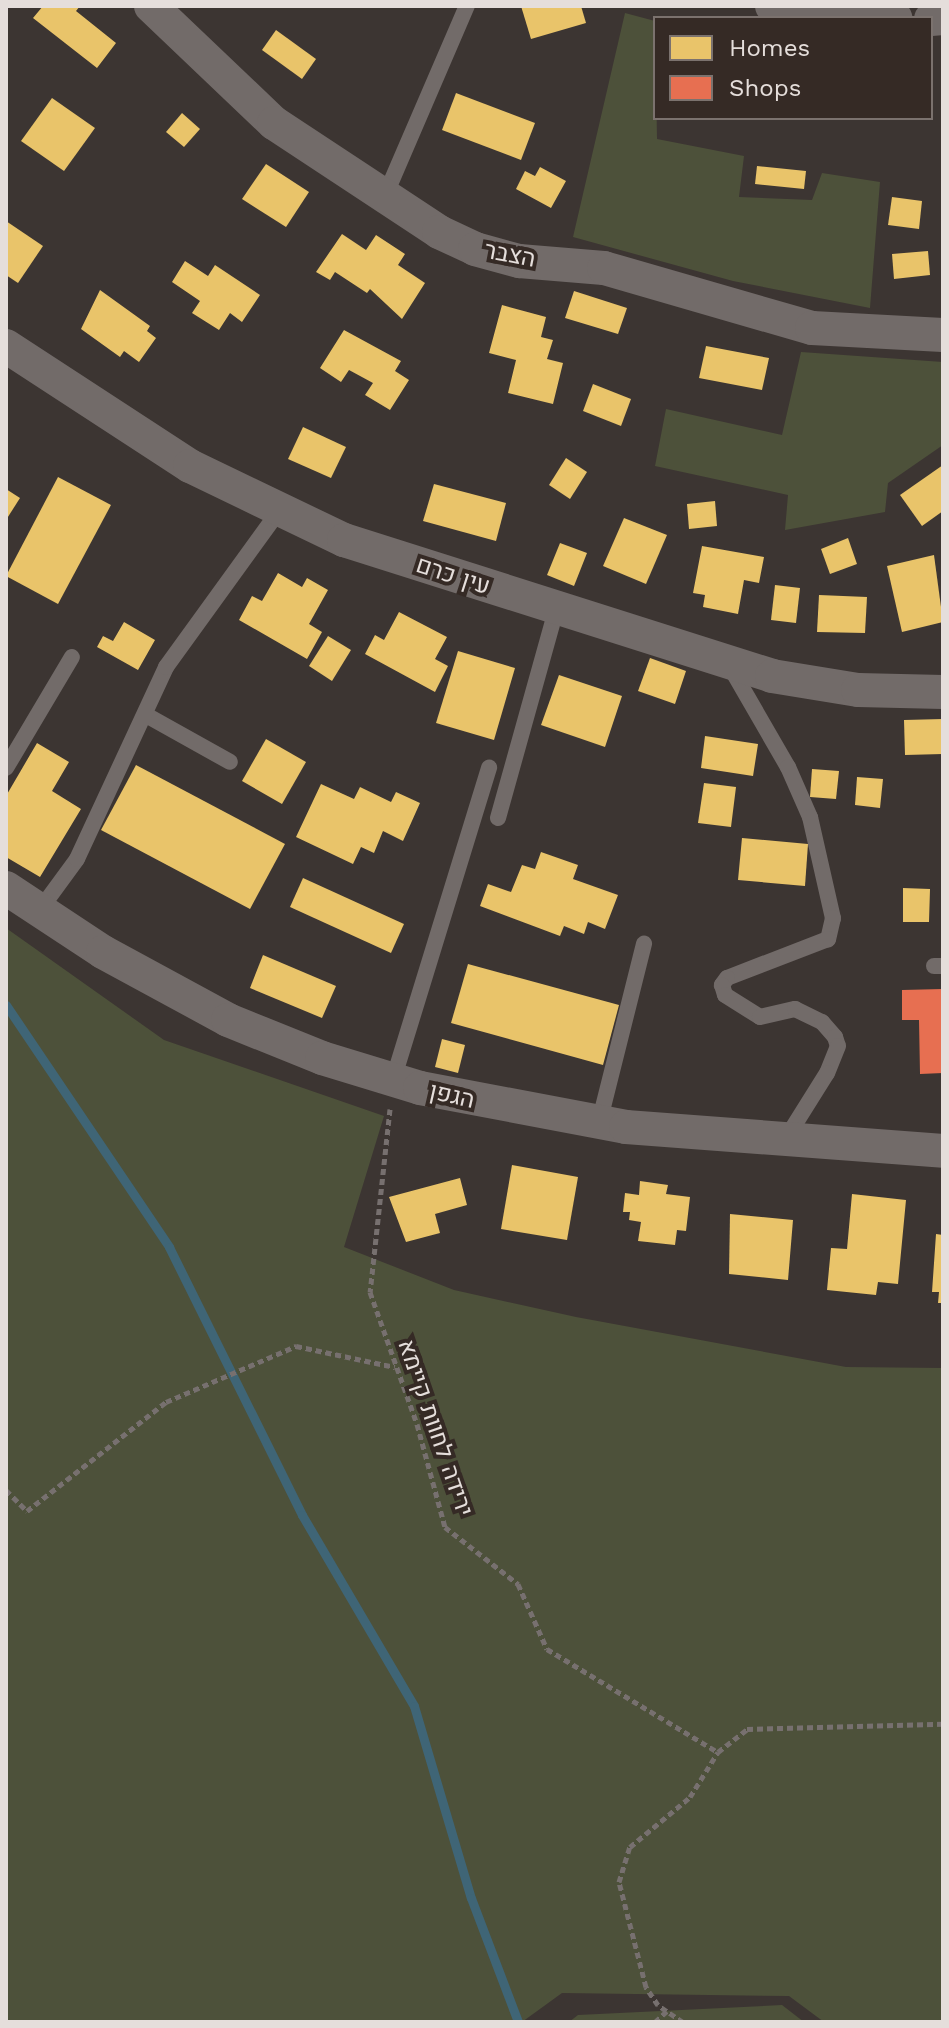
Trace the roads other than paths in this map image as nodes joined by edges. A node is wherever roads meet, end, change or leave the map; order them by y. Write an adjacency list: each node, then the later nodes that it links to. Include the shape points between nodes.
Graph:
1 (151, 6): 5 (street, הצבר, via 274,123)
2 (467, 6): 5 (lane)
3 (772, 6): 4 (street)
4 (874, 16)
5 (385, 196): 6 (street, הצבר, via 439,232 519,261 604,268 812,328)
6 (943, 335)
7 (6, 346): 8 (street, עין כרם, via 162,449)
8 (278, 512): 9 (street, עין כרם, via 344,540); 13 (lane, via 166,667)
9 (556, 610): 11 (street, עין כרם); 17 (lane)
10 (72, 657): 16 (lane)
11 (729, 665): 12 (street, עין כרם, via 815,684); 23 (lane, via 810,817 833,918 828,939 727,978 722,985 725,995 760,1017 795,1009 822,1022 835,1037 838,1046 827,1073)
12 (943, 692)
13 (146, 715): 14 (lane); 19 (lane, via 77,859)
14 (230, 762)
15 (489, 767): 21 (lane)
16 (6, 768)
17 (498, 818)
18 (6, 888): 19 (street, הגפן)
19 (39, 911): 21 (street, הגפן, via 141,975 228,1020)
20 (644, 944): 22 (lane)
21 (393, 1080): 22 (street, הגפן, via 521,1111)
22 (599, 1123): 23 (street, הגפן)
23 (785, 1140): 24 (street, הגפן)
24 (943, 1151)

